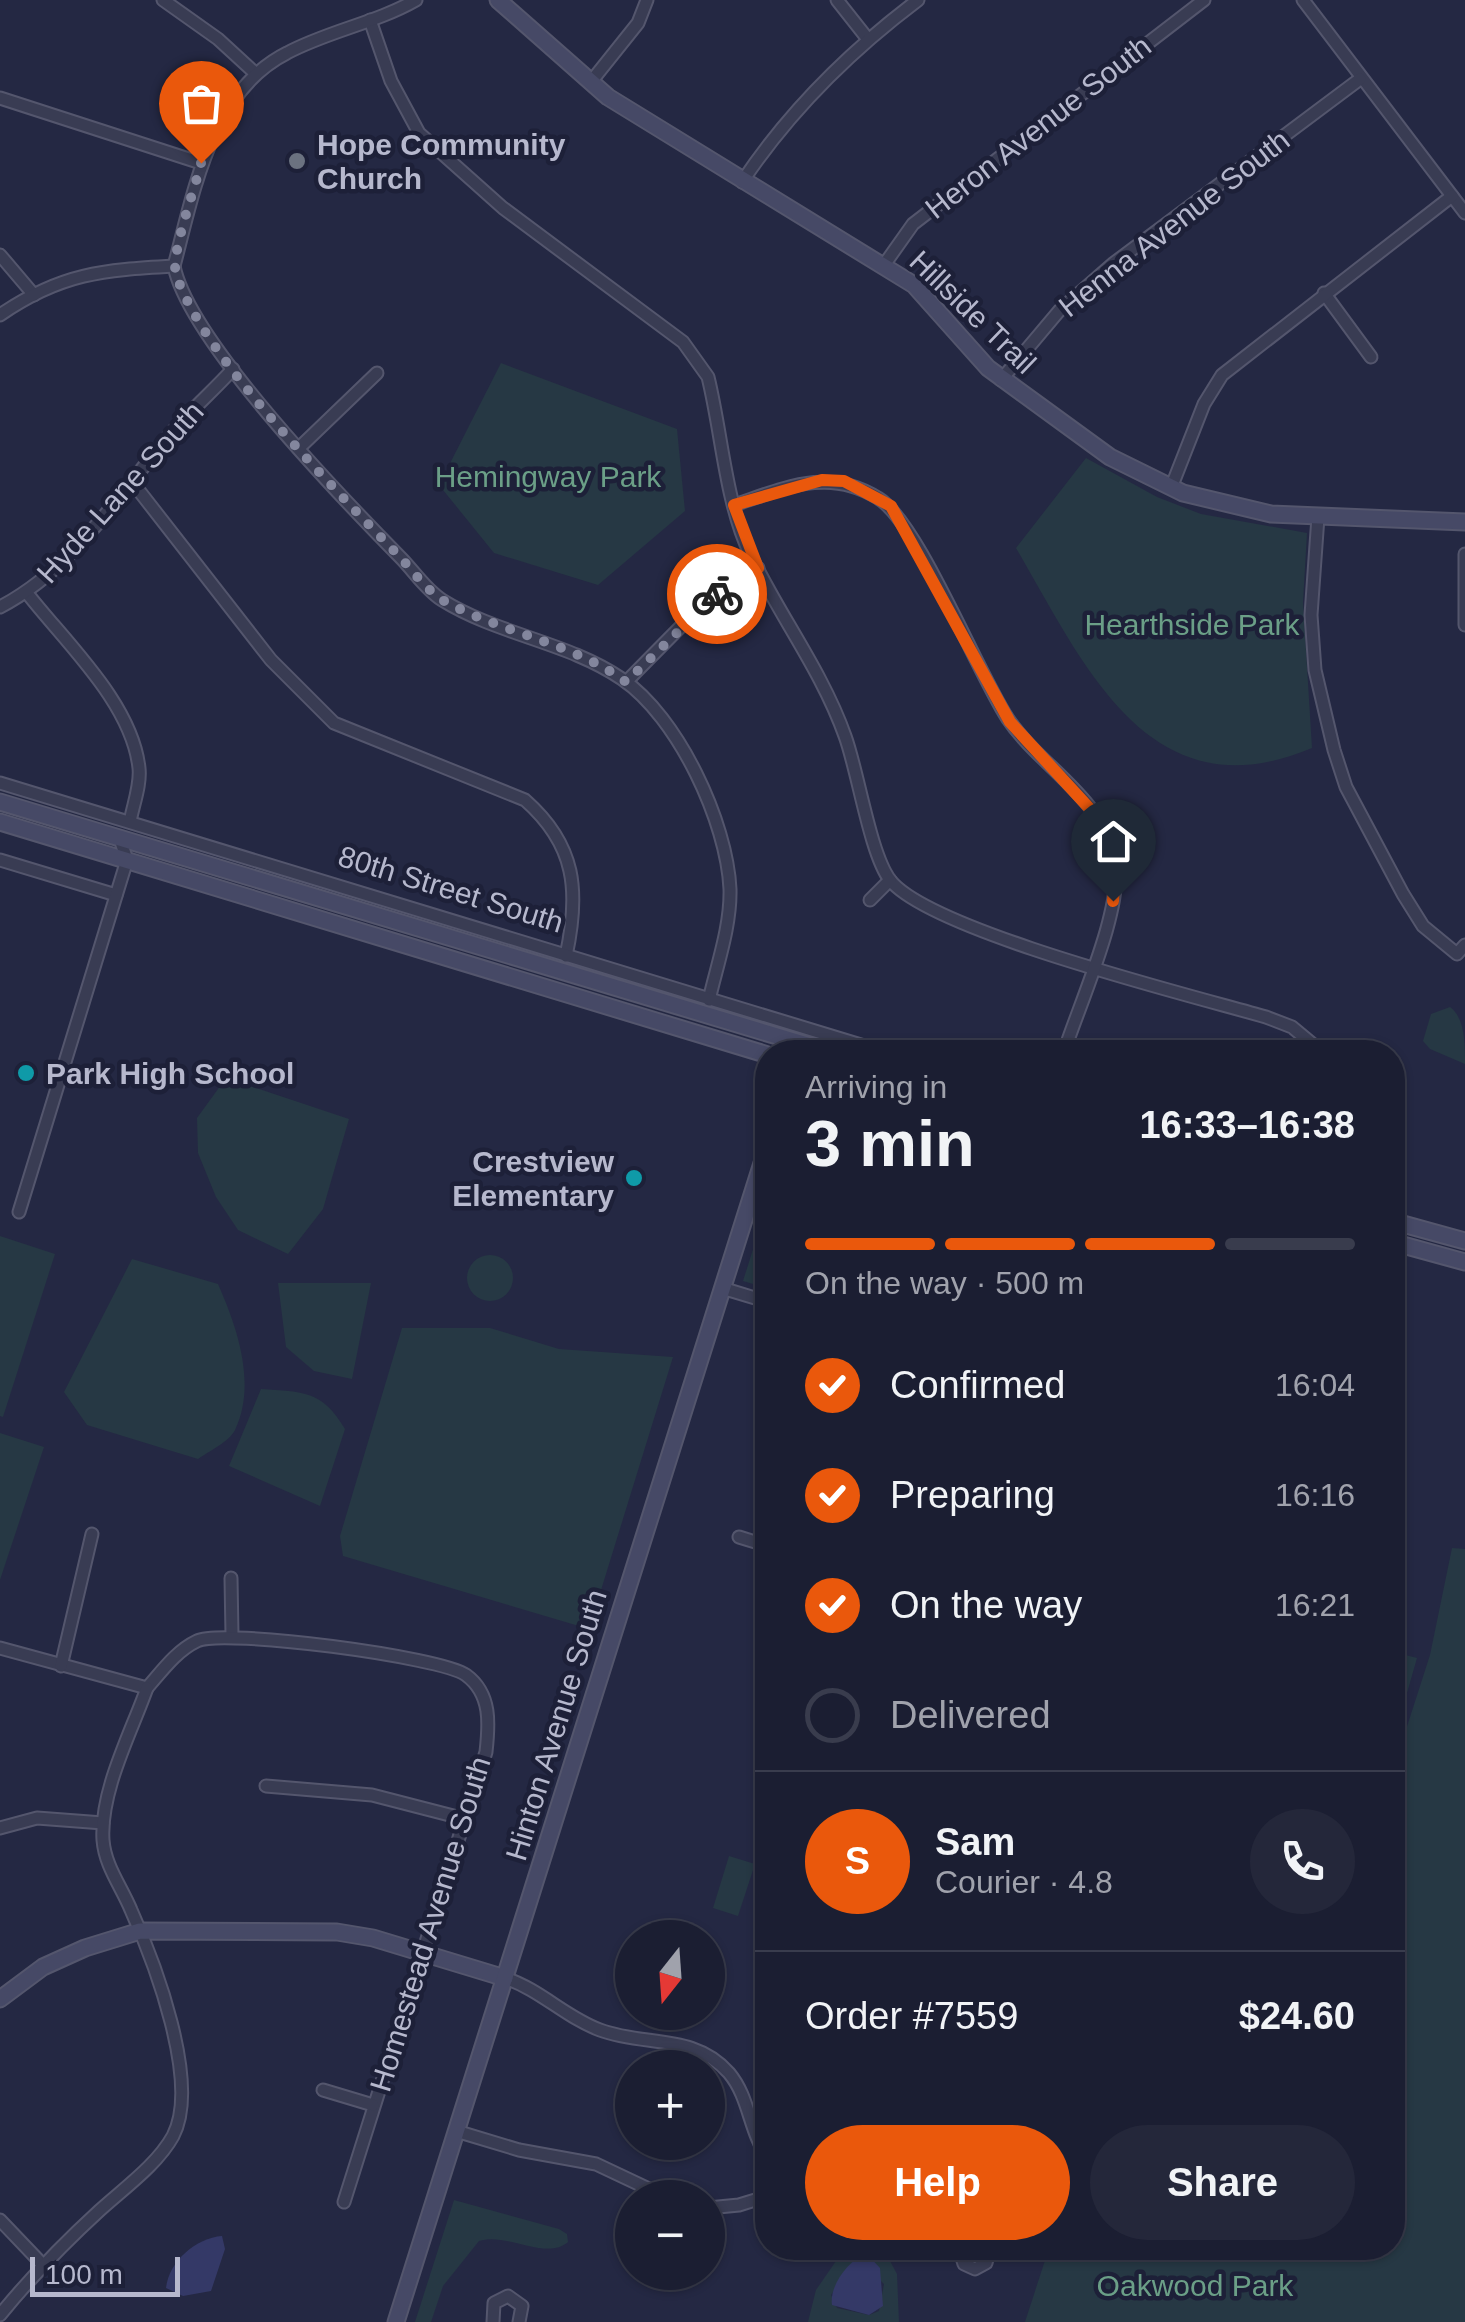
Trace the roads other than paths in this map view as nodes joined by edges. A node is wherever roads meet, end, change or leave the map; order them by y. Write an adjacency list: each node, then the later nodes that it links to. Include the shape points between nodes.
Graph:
1 (163, 0): 11 (street)
2 (416, 0): 9 (street)
3 (498, 0): 13 (main road, Hillside Trail)
4 (647, 0): 13 (street, via 638,23)
5 (837, 0): 10 (street)
6 (918, 0): 10 (street)
7 (1204, 0): 20 (street, Heron Avenue South, via 913,224)
8 (1303, 0): 12 (street)
9 (370, 20): 11 (street, via 284,54); 32 (street, via 419,134 699,361)
10 (868, 38): 16 (street, via 794,111)
11 (255, 73): 15 (street)
12 (1360, 79): 17 (street); 28 (street, Henna Avenue South, via 1058,310)
13 (590, 83): 16 (main road, Hillside Trail)
14 (0, 98): 15 (street)
15 (201, 163): 21 (street)
16 (742, 182): 20 (main road, Hillside Trail)
17 (1452, 196): 18 (street); 22 (street)
18 (1465, 213)
19 (0, 255): 23 (street)
20 (884, 265): 28 (main road, Hillside Trail, via 923,294)
21 (174, 266): 23 (street, via 95,270); 26 (street, via 203,326)
22 (1324, 293): 25 (street); 31 (street, via 1222,376)
23 (34, 295): 24 (street)
24 (0, 315)
25 (1371, 357)
26 (234, 369): 29 (street); 30 (street, Hyde Lane South)
27 (378, 373): 29 (street)
28 (1002, 380): 31 (main road, Hillside Trail, via 1110,458)
29 (300, 447): 40 (street, via 442,600)
30 (133, 483): 37 (street, Hyde Lane South); 52 (street, via 272,660 334,723 525,800 542,815 569,856)
31 (1171, 488): 33 (main road, Hillside Trail, via 1220,505)
32 (734, 505): 36 (street); 53 (street, via 822,480 844,481 891,506 1010,722 1102,822 1116,865 1115,886)
33 (1318, 518): 34 (main road, Hillside Trail); 51 (street, via 1311,614 1315,670 1346,787 1424,926)
34 (1465, 522)
35 (1465, 554): 39 (street)
36 (758, 568): 40 (street, via 706,601); 48 (street, via 844,731)
37 (27, 593): 38 (street, Hyde Lane South); 44 (street, via 98,676 128,734 140,772)
38 (0, 607)
39 (1465, 625)
40 (626, 682): 55 (street, via 671,727 696,768 722,853 728,915)
41 (0, 783): 44 (street, 80th Street South)
42 (0, 802): 45 (main road, 80th Street South)
43 (0, 822): 47 (main road)
44 (130, 822): 52 (street, 80th Street South)
45 (120, 840): 47 (street); 54 (main road, 80th Street South)
46 (0, 860): 49 (street)
47 (126, 860): 49 (street); 60 (main road)
48 (890, 880): 50 (street); 53 (street, via 946,916)
49 (116, 895): 62 (street)
50 (870, 900)
51 (1461, 950)
52 (568, 952): 54 (street); 55 (street, 80th Street South)
53 (1092, 966): 58 (street); 59 (street, via 1266,1017)
54 (560, 974): 56 (main road, 80th Street South)
55 (709, 1000): 57 (street, 80th Street South)
56 (771, 1040)
57 (844, 1040)
58 (1068, 1040)
59 (1307, 1040)
60 (755, 1051)
61 (755, 1185): 67 (main road, Hinton Avenue South)
62 (19, 1212)
63 (1405, 1225): 64 (main road)
64 (1465, 1241)
65 (1405, 1246): 66 (main road)
66 (1465, 1262)
67 (722, 1288): 68 (street); 83 (main road, Hinton Avenue South)
68 (755, 1298)
69 (92, 1534): 75 (street)
70 (739, 1537): 71 (street)
71 (755, 1542)
72 (231, 1578): 73 (street)
73 (232, 1636): 76 (street, via 197,1641); 78 (street, Homestead Avenue South, via 400,1655 466,1675 488,1711 486,1752)
74 (0, 1648): 75 (street)
75 (62, 1666): 76 (street)
76 (147, 1688): 79 (street)
77 (266, 1786): 78 (street, via 372,1795)
78 (465, 1819): 82 (street, Homestead Avenue South)
79 (103, 1823): 80 (street, via 36,1818); 81 (street, via 108,1865)
80 (0, 1828)
81 (140, 1931): 82 (main road, via 338,1932); 84 (main road, via 43,1967); 96 (street, via 169,2014 181,2090 177,2124 163,2150)
82 (423, 1952): 83 (main road); 86 (street, Homestead Avenue South)
83 (505, 1978): 87 (street, via 536,1989 599,2030 681,2043 708,2055 741,2090); 88 (main road, Hinton Avenue South)
84 (0, 1999)
85 (323, 2090): 86 (street)
86 (374, 2105): 91 (street, Homestead Avenue South)
87 (755, 2125)
88 (456, 2131): 89 (street, via 596,2164); 98 (main road, Hinton Avenue South)
89 (630, 2180)
90 (755, 2200): 92 (street)
91 (344, 2202)
92 (725, 2206)
93 (0, 2220): 96 (street)
94 (963, 2260): 95 (street, via 976,2269)
95 (987, 2260)
96 (42, 2264): 97 (street)
97 (0, 2315)
98 (396, 2322)
99 (494, 2322): 100 (street, via 494,2303 509,2296 523,2308)
100 (519, 2322)

